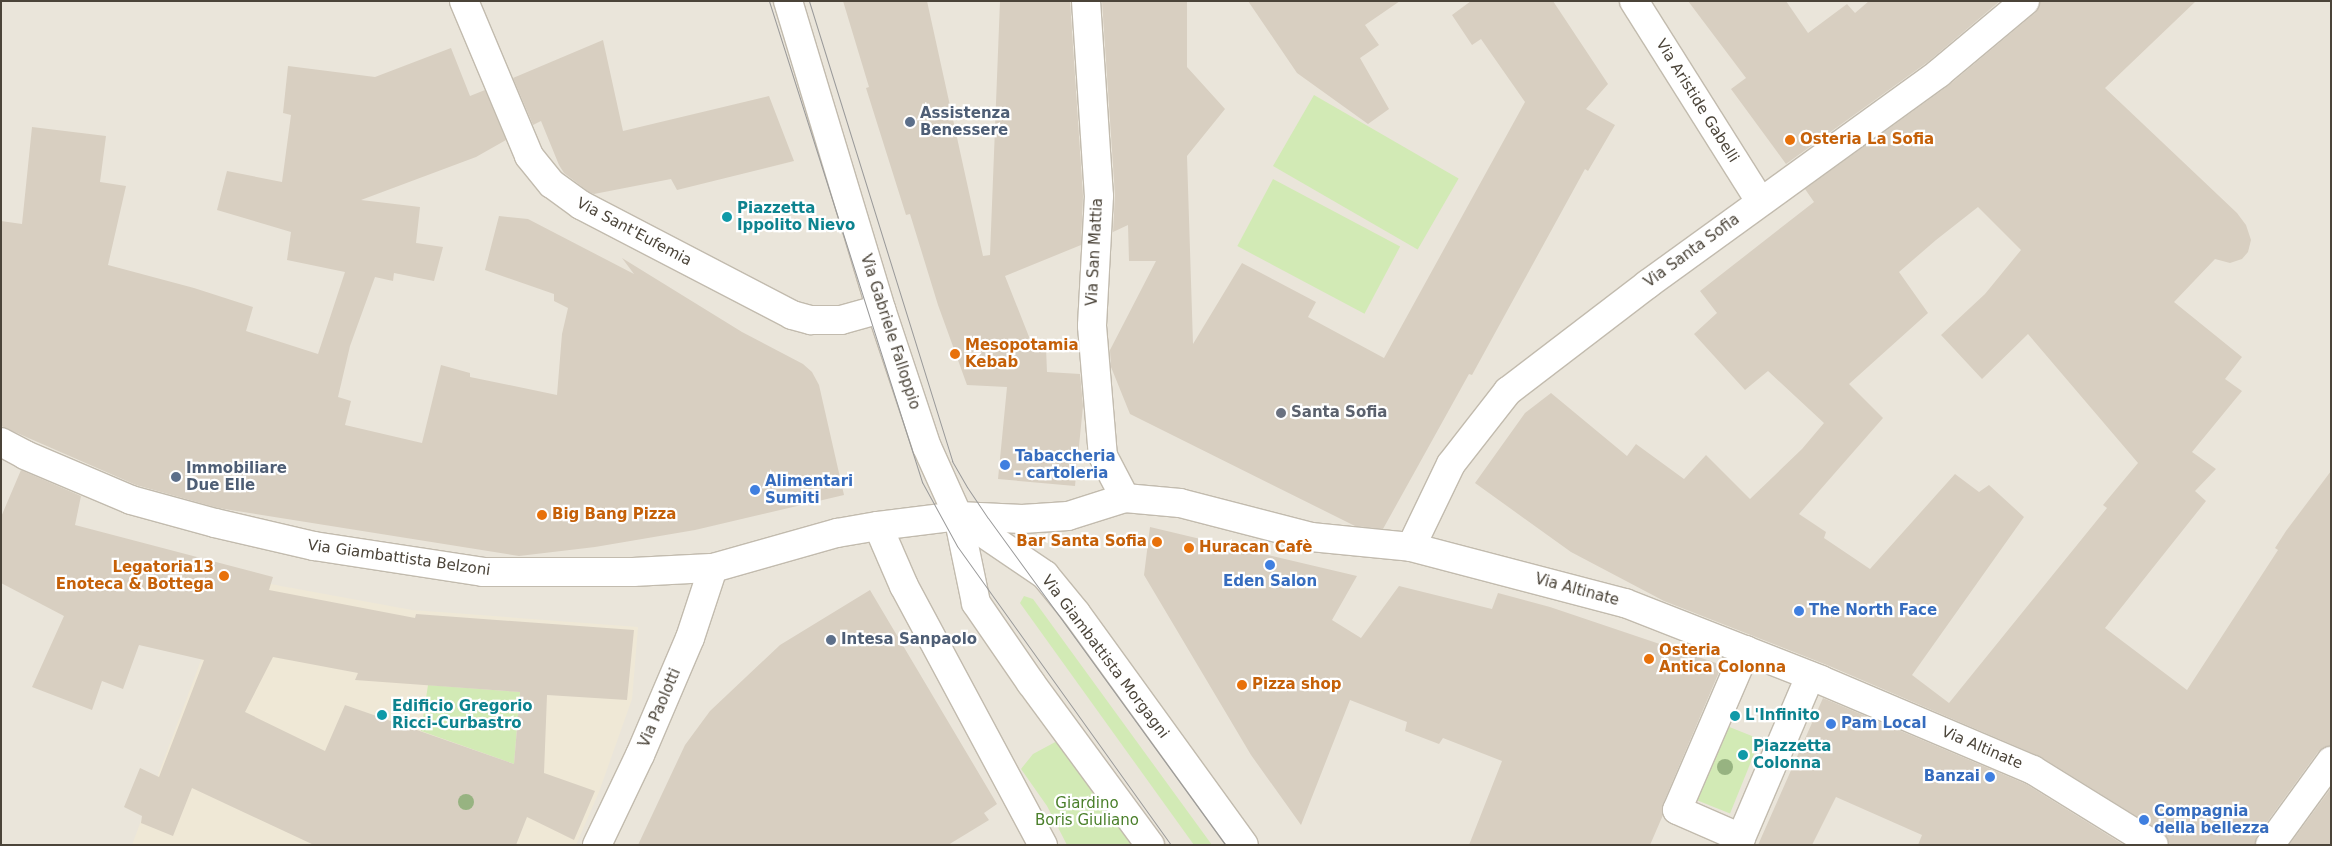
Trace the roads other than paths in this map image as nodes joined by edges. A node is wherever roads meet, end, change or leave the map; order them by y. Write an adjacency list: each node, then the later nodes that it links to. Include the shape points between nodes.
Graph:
1 (464, 1): 7 (street, Via Sant'Eufemia, via 529,156 552,184 581,205 792,315 811,320 841,320)
2 (788, 1): 7 (street, Via Gabriele Falloppio)
3 (1086, 1): 9 (street, Via San Mattia, via 1099,196 1092,326 1103,456)
4 (1634, 1): 6 (street, Via Aristide Gabelli)
5 (2025, 1): 6 (street, Via Santa Sofia, via 1939,73)
6 (1760, 201): 12 (street, Via Santa Sofia, via 1508,391 1452,464)
7 (881, 309): 10 (street, Via Gabriele Falloppio, via 927,447)
8 (1, 442): 13 (street, Via Giambattista Belzoni, via 132,500 314,546 484,572 633,572)
9 (1125, 498): 10 (street, Via Altinate, via 1068,516 1022,519); 12 (street, Via Altinate, via 1180,502 1311,537)
10 (958, 516): 11 (street, Via Giambattista Belzoni); 19 (street, via 976,603); 20 (street, Via Giambattista Morgagni, via 1045,575)
11 (878, 526): 13 (street, Via Giambattista Belzoni, via 837,533); 18 (street, via 904,586)
12 (1411, 547): 14 (street, Via Altinate, via 1625,603)
13 (714, 568): 17 (street, Via Paolotti, via 686,647)
14 (1746, 650): 15 (street, Via Altinate); 15 (street, via 1677,810 1741,838)
15 (1810, 676): 21 (street, Via Altinate, via 2033,770)
16 (2331, 761): 22 (street)
17 (597, 845)
18 (1043, 845)
19 (1150, 845)
20 (1244, 845)
21 (2154, 845)
22 (2270, 845)

